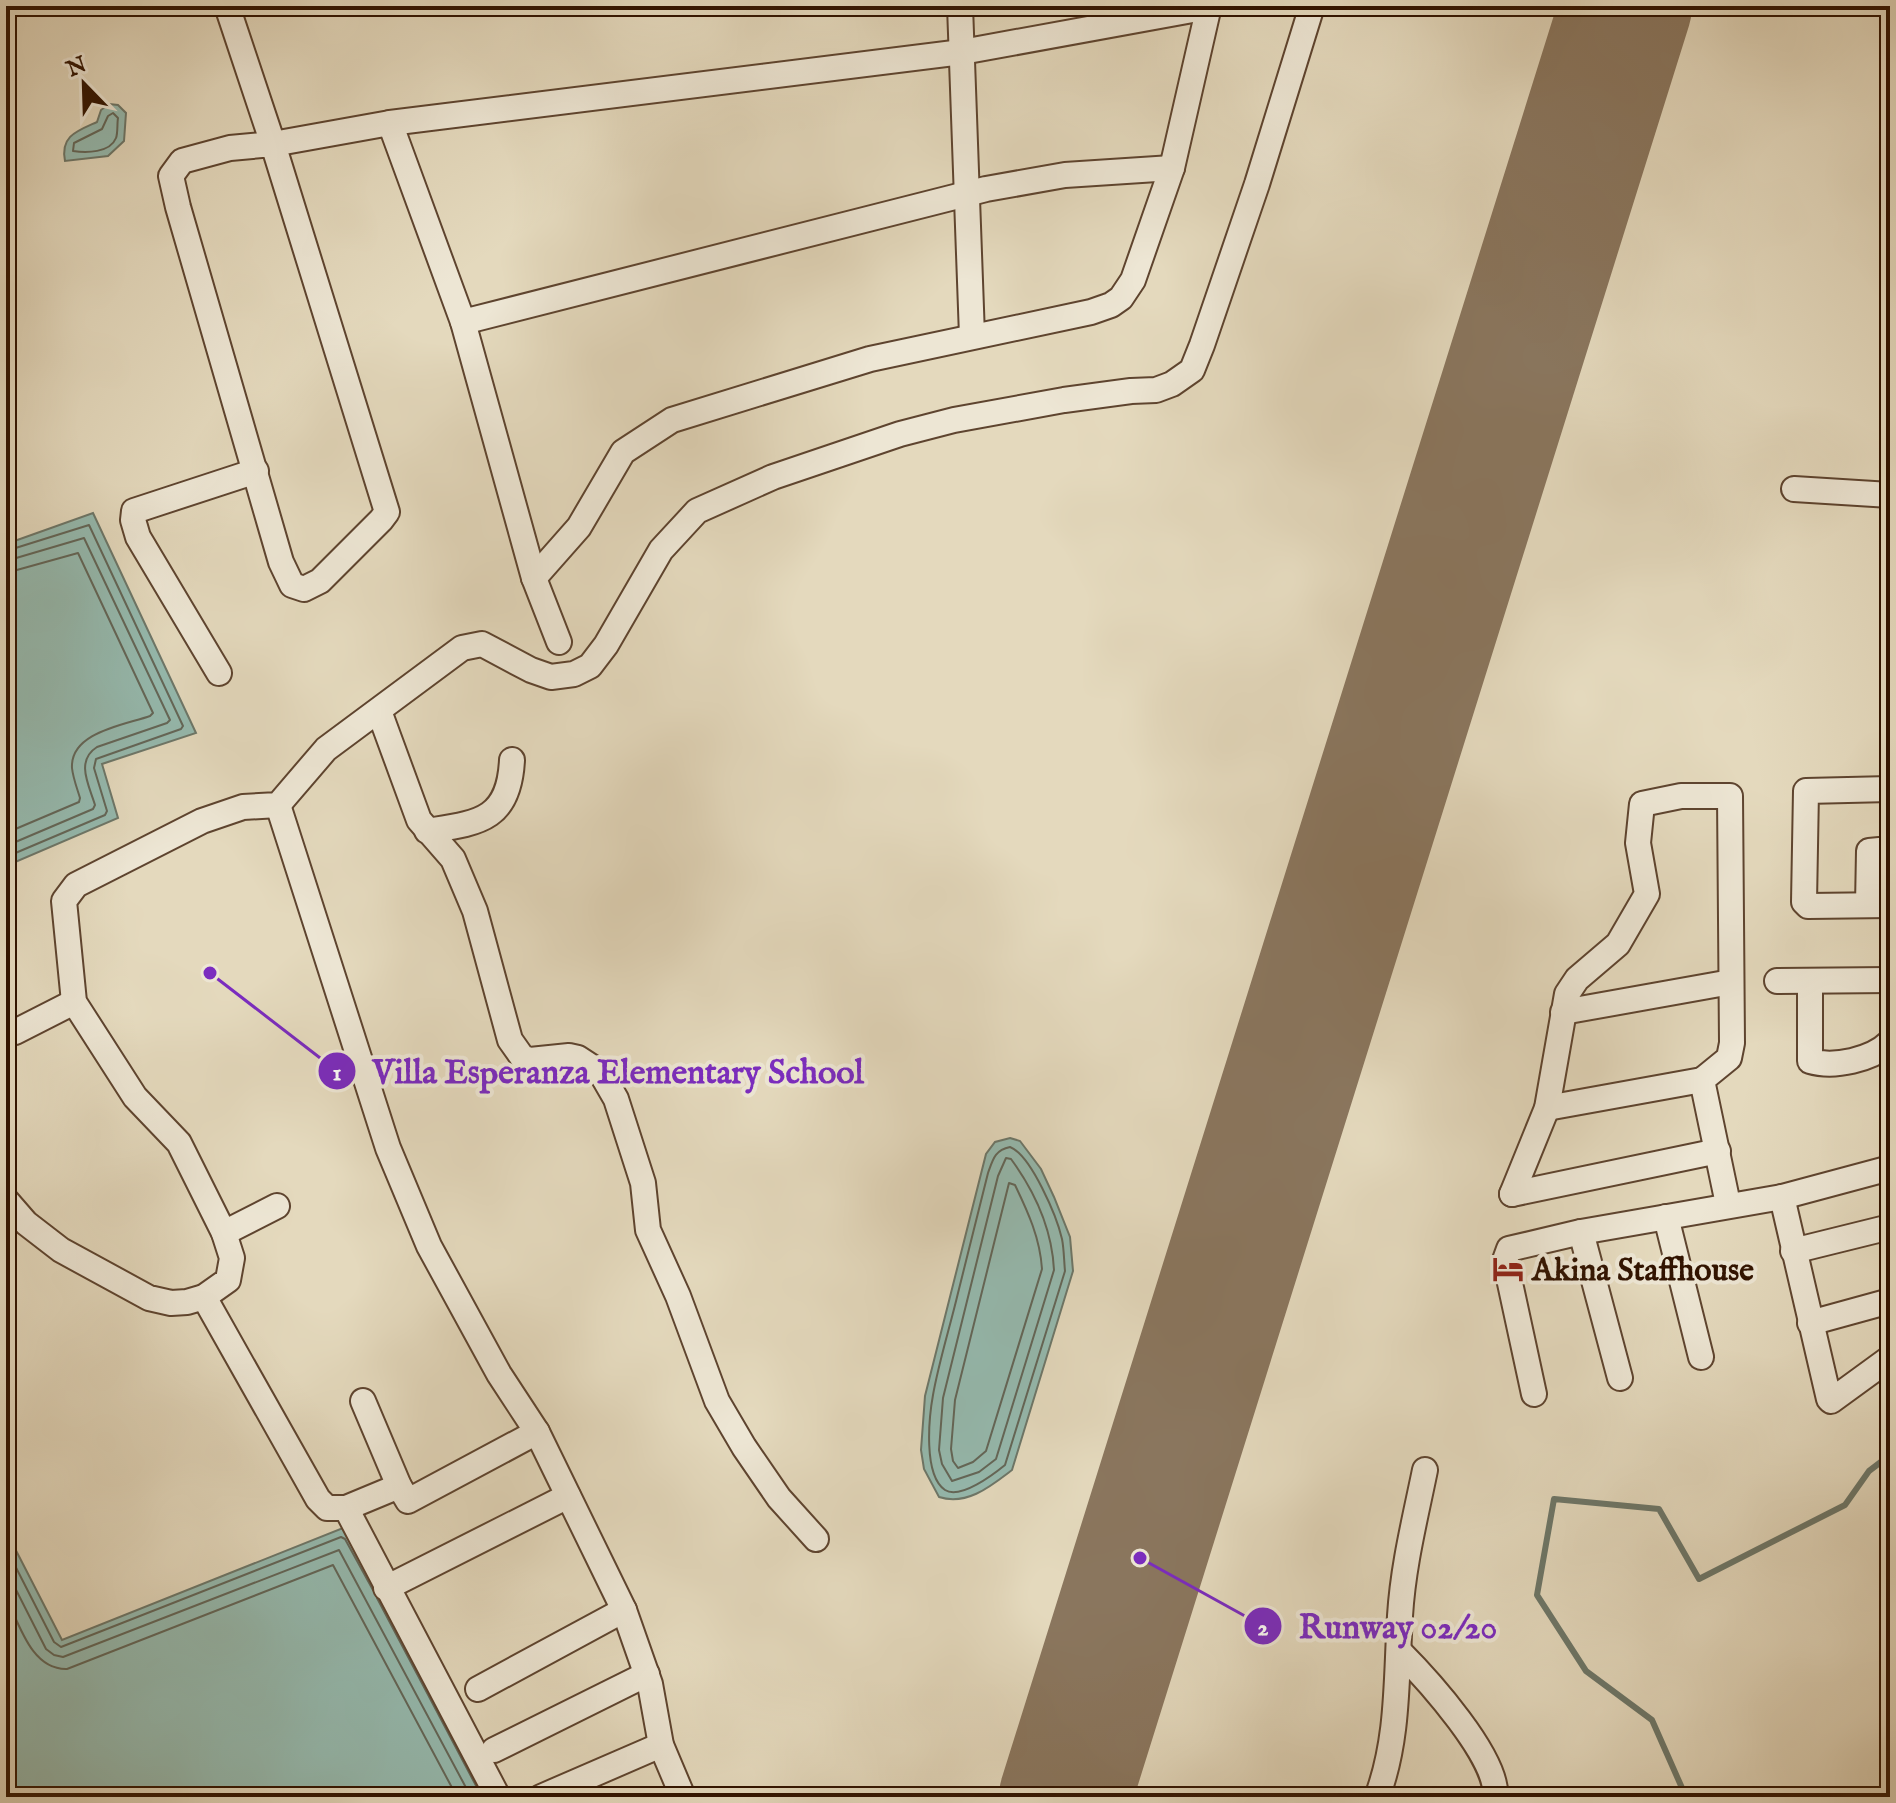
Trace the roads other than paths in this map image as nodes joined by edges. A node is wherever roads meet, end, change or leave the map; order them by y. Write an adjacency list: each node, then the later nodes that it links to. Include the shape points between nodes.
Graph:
1 (227, 6): 7 (street)
2 (960, 6): 5 (street)
3 (1209, 6): 5 (street); 8 (street)
4 (1312, 6): 18 (street, via 1202,345 1192,370 1182,378 1156,390 954,420 773,477 697,511 683,524 661,550 590,666 551,677 482,644 471,645 448,656)
5 (962, 52): 6 (street); 9 (street)
6 (390, 123): 7 (street); 10 (street)
7 (273, 144): 12 (street, via 182,161 171,176); 12 (street, via 387,512 320,581 300,589 287,578)
8 (1172, 168): 9 (street, via 1065,175); 11 (street, via 1133,280 1121,298 1091,312)
9 (965, 195): 10 (street); 11 (street)
10 (463, 322): 15 (street)
11 (972, 336): 15 (street, via 870,359 672,420 623,452 579,527)
12 (256, 471): 17 (street, via 134,511 138,537)
13 (1794, 489): 14 (street)
14 (1890, 495)
15 (534, 578): 16 (street)
16 (559, 642)
17 (219, 673)
18 (379, 711): 21 (street, via 326,749); 22 (street)
19 (512, 760): 22 (street, via 507,789 492,815)
20 (1890, 789): 24 (street, via 1804,794 1804,902)
21 (278, 805): 29 (street, via 243,807 202,821 76,885 64,901); 54 (street, via 388,1148 429,1246)
22 (427, 831): 59 (street, via 453,859 475,911 516,1051 530,1060 578,1058 601,1073 616,1099 643,1183 648,1230 717,1401 779,1498)
23 (1890, 849): 24 (street, via 1869,851)
24 (1879, 905)
25 (1890, 980): 28 (street)
26 (1777, 981): 28 (street)
27 (1731, 982): 30 (street); 30 (street, via 1730,796 1665,798 1642,804 1638,843 1647,894 1618,944 1571,987); 33 (street, via 1734,1031 1729,1058)
28 (1810, 982): 32 (street, via 1810,1061 1840,1063)
29 (74, 1002): 31 (street); 44 (street, via 135,1097 179,1143)
30 (1563, 1012): 34 (street)
31 (15, 1032)
32 (1890, 1042)
33 (1702, 1080): 34 (street); 35 (street)
34 (1547, 1108): 35 (street, via 1512,1194)
35 (1718, 1151): 39 (street)
36 (1890, 1168): 37 (street)
37 (1782, 1197): 39 (street); 45 (street)
38 (6, 1200): 46 (street, via 61,1250 149,1298 171,1303)
39 (1728, 1204): 41 (street)
40 (277, 1206): 44 (street)
41 (1666, 1217): 43 (street); 49 (street)
42 (1890, 1227): 45 (street)
43 (1581, 1232): 51 (street); 52 (street, via 1509,1249 1505,1255)
44 (224, 1233): 46 (street, via 232,1258 228,1280)
45 (1793, 1251): 48 (street)
46 (204, 1297): 58 (street, via 318,1499 327,1508)
47 (1890, 1301): 48 (street)
48 (1810, 1323): 50 (street, via 1830,1400)
49 (1701, 1357)
50 (1890, 1358)
51 (1620, 1378)
52 (1534, 1394)
53 (363, 1401): 56 (street)
54 (537, 1432): 56 (street, via 408,1501); 57 (street)
55 (1425, 1470): 62 (street, via 1404,1570)
56 (399, 1486): 58 (street)
57 (568, 1496): 60 (street); 61 (street)
58 (346, 1508): 60 (street)
59 (816, 1539)
60 (386, 1588): 67 (street)
61 (624, 1610): 63 (street); 64 (street)
62 (1399, 1651): 70 (street, via 1395,1725); 71 (street, via 1483,1753)
63 (647, 1674): 65 (street); 66 (street)
64 (478, 1689)
65 (661, 1745): 68 (street); 69 (street)
66 (494, 1750)
67 (498, 1797)
68 (541, 1797)
69 (683, 1797)
70 (1377, 1797)
71 (1495, 1797)

